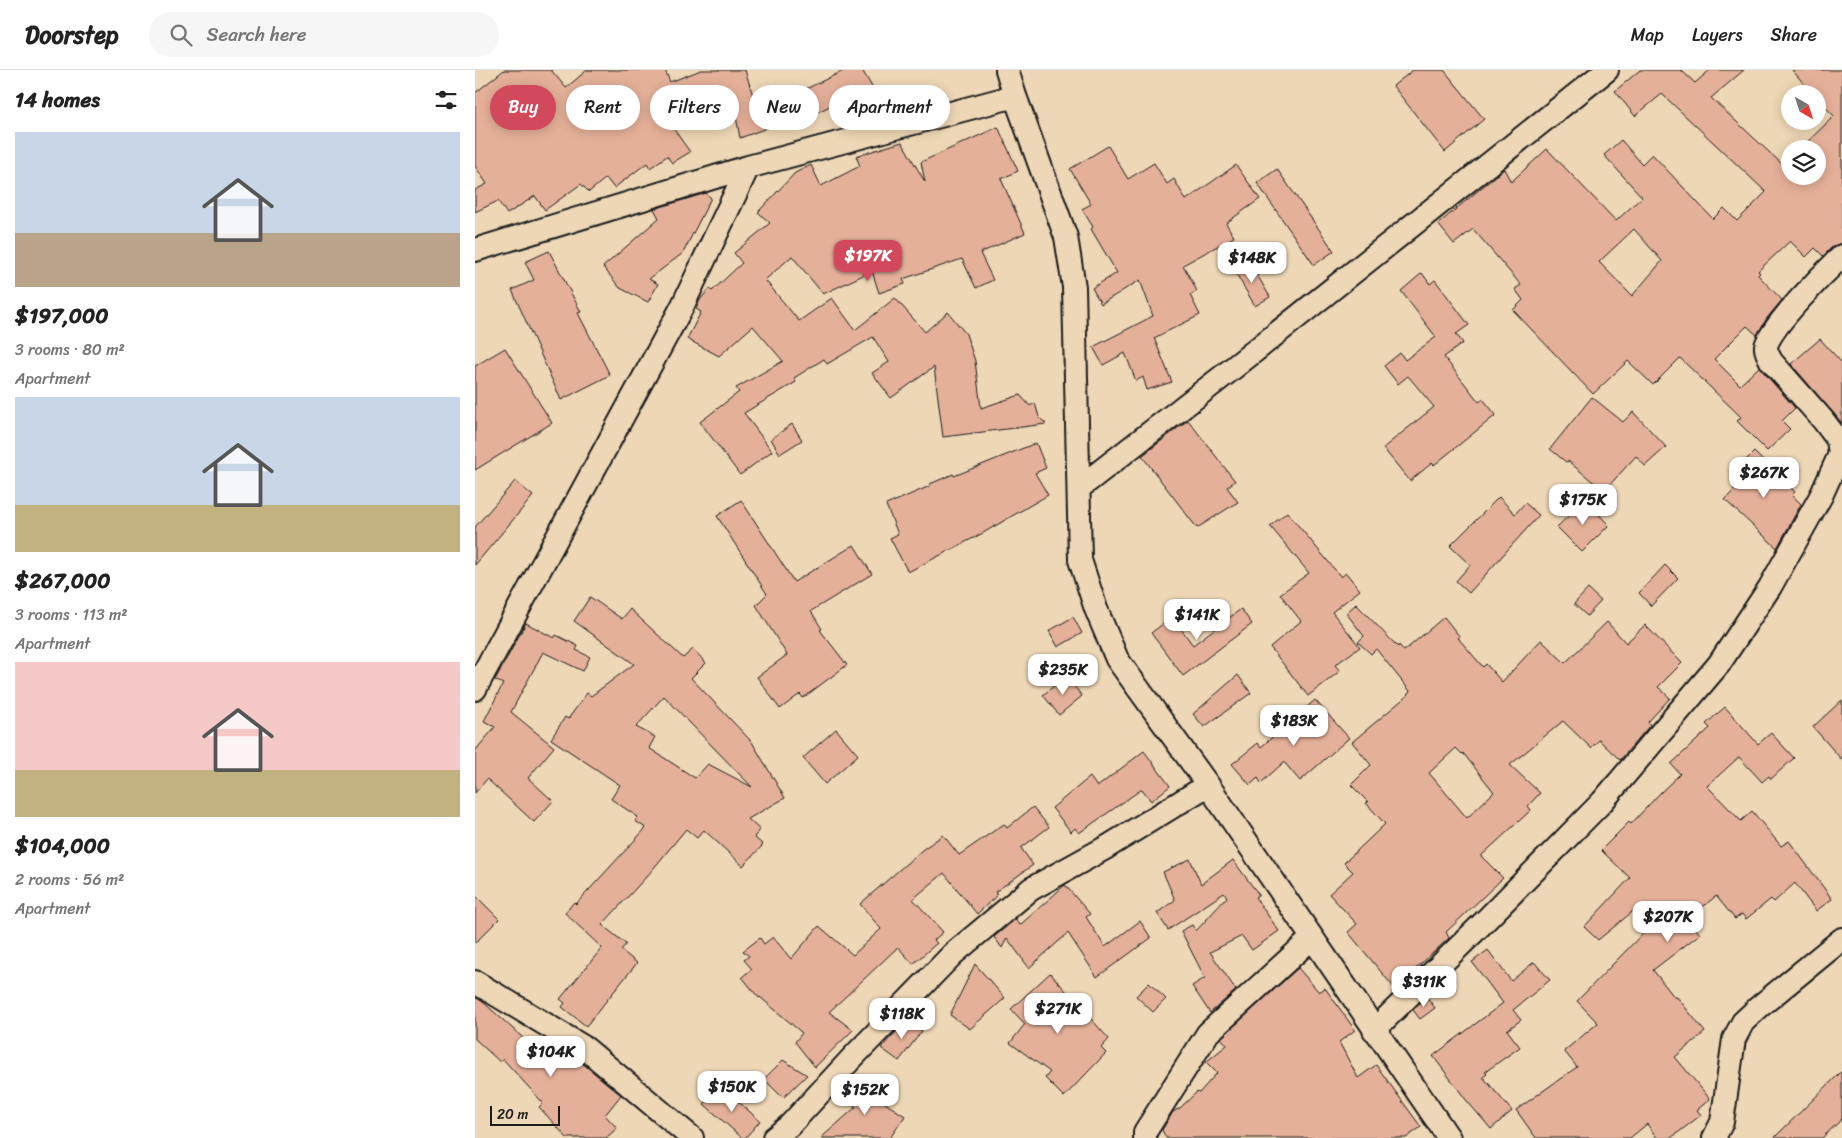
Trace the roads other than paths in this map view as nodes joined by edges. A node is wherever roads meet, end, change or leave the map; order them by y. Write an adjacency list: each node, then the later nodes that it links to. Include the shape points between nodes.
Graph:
1 (1007, 70): 3 (street)
2 (1607, 70): 7 (street)
3 (1015, 96): 4 (street); 7 (street, via 1066,237 1073,278)
4 (748, 167): 5 (street); 8 (street, via 682,307)
5 (475, 250)
6 (1842, 256): 13 (street, via 1777,326 1766,347 1771,361 1838,440 1841,454 1770,587 1719,664 1602,802)
7 (1079, 488): 9 (street, via 1080,560 1095,609 1117,659)
8 (475, 689)
9 (1208, 786): 10 (street); 15 (street, via 1031,889 953,954)
10 (1312, 938): 13 (street); 16 (street, via 1208,1033 1145,1132)
11 (1842, 939): 18 (street, via 1743,1022 1734,1039 1722,1122)
12 (475, 982): 14 (street, via 585,1048)
13 (1374, 1030): 17 (street)
14 (692, 1138)
15 (774, 1138)
16 (1145, 1138)
17 (1449, 1138)
18 (1714, 1138)

